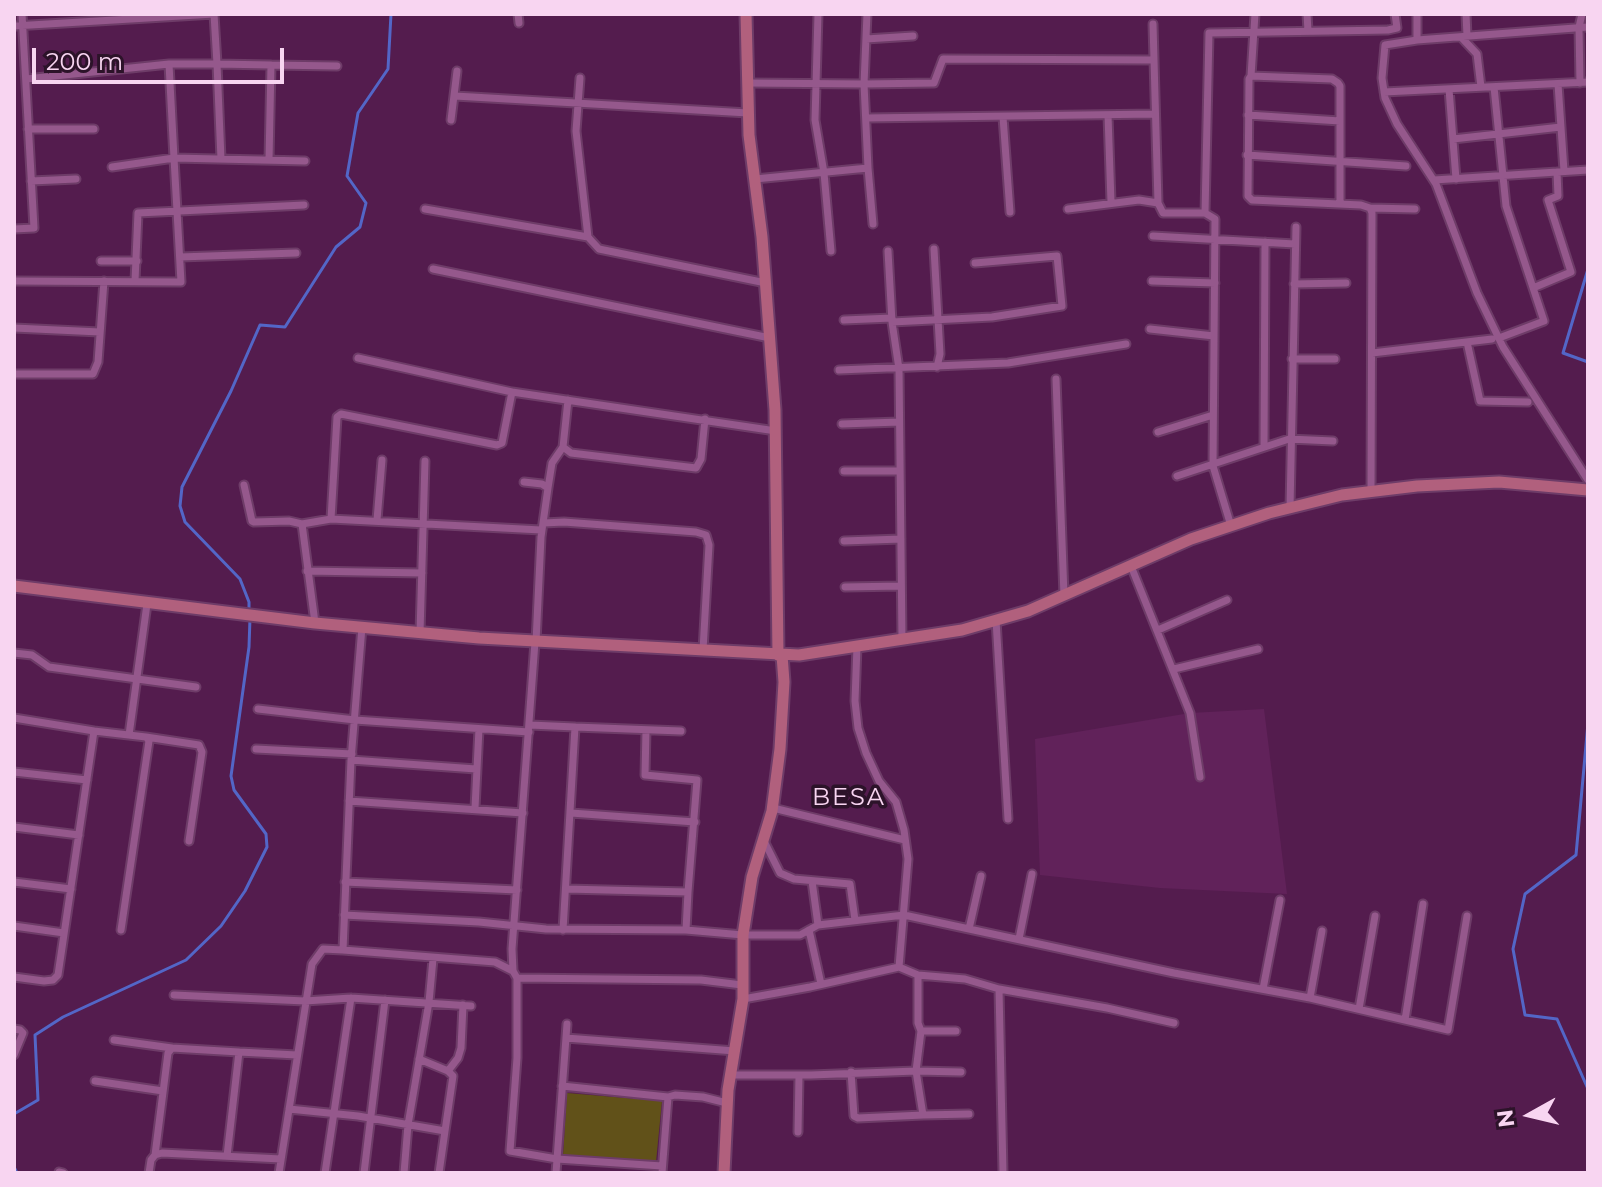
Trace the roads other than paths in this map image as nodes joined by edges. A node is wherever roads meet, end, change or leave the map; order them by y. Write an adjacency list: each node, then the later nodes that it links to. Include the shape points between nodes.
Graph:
1 (22, 14): 13 (street)
2 (214, 14): 13 (street); 26 (street)
3 (747, 14): 34 (street)
4 (818, 14): 35 (street)
5 (867, 14): 21 (street)
6 (1255, 14): 18 (street)
7 (1307, 14): 17 (street)
8 (1395, 14): 16 (street, via 1397,28)
9 (1417, 14): 22 (street)
10 (1466, 14): 20 (street)
11 (1582, 14): 14 (street)
12 (1153, 24): 24 (street)
13 (18, 25): 32 (street)
14 (1579, 27): 15 (street); 20 (street); 33 (street)
15 (1588, 27)
16 (1388, 30): 17 (street); 23 (street)
17 (1308, 31): 18 (street)
18 (1254, 32): 30 (street); 85 (street, via 1209,33)
19 (913, 36): 21 (street)
20 (1464, 37): 22 (street); 38 (street, via 1477,54)
21 (866, 39): 36 (street)
22 (1417, 40): 23 (street)
23 (1385, 45): 41 (street)
24 (1154, 60): 36 (street, via 943,59 934,83); 45 (street)
25 (169, 64): 26 (street); 32 (street); 58 (street)
26 (217, 64): 27 (street); 59 (street)
27 (271, 65): 28 (street); 60 (street)
28 (337, 66)
29 (457, 71): 42 (street)
30 (1251, 76): 47 (street); 51 (street, via 1332,79 1340,86)
31 (580, 78): 43 (street)
32 (26, 79): 53 (street)
33 (1584, 82): 37 (street)
34 (748, 83): 35 (street); 44 (street)
35 (816, 83): 36 (street); 68 (street, via 815,120)
36 (864, 84): 49 (street)
37 (1558, 84): 39 (street); 52 (street)
38 (1481, 87): 39 (street); 40 (street)
39 (1494, 87): 55 (street)
40 (1449, 89): 41 (street); 56 (street)
41 (1384, 92): 73 (street, via 1397,124)
42 (455, 96): 43 (street); 50 (street)
43 (578, 103): 44 (street); 90 (street, via 576,131)
44 (748, 113): 71 (street)
45 (1155, 114): 46 (street); 76 (street)
46 (1108, 115): 48 (street); 75 (street)
47 (1248, 115): 51 (street); 57 (street)
48 (1003, 117): 49 (street); 84 (street)
49 (866, 118): 65 (street)
50 (451, 120)
51 (1340, 121): 62 (street)
52 (1561, 127): 55 (street); 67 (street)
53 (28, 129): 54 (street); 74 (street)
54 (94, 129)
55 (1498, 134): 56 (street); 69 (street)
56 (1453, 139): 72 (street)
57 (1247, 155): 62 (street); 77 (street, via 1247,193 1252,200)
58 (174, 158): 59 (street); 64 (street); 83 (street)
59 (221, 159): 60 (street)
60 (269, 160): 61 (street)
61 (305, 161)
62 (1340, 163): 63 (street); 77 (street)
63 (1406, 166)
64 (112, 167)
65 (868, 168): 68 (street); 86 (street)
66 (1588, 170): 67 (street)
67 (1561, 172): 69 (street); 111 (street, via 1558,196 1548,200 1571,272)
68 (824, 173): 71 (street); 95 (street)
69 (1502, 176): 72 (street); 111 (street, via 1506,206)
70 (76, 179): 74 (street)
71 (755, 179): 107 (street)
72 (1456, 179): 73 (street)
73 (1434, 180): 120 (street)
74 (31, 181): 88 (street, via 34,228)
75 (1111, 202): 76 (street); 81 (street)
76 (1158, 203): 85 (street, via 1163,213)
77 (1340, 204): 79 (street)
78 (304, 205): 83 (street)
79 (1370, 208): 82 (street); 123 (street)
80 (425, 209): 90 (street)
81 (1068, 209)
82 (1415, 209)
83 (177, 210): 98 (street); 100 (street, via 138,213)
84 (1010, 212)
85 (1205, 213): 91 (street, via 1215,219)
86 (873, 224)
87 (1296, 227): 93 (street)
88 (14, 229)
89 (1153, 236): 91 (street)
90 (588, 237): 107 (street, via 599,249)
91 (1216, 240): 92 (street); 108 (street)
92 (1265, 242): 93 (street); 144 (street)
93 (1295, 244): 110 (street)
94 (934, 249): 114 (street)
95 (831, 251)
96 (888, 251): 113 (street)
97 (296, 253): 98 (street)
98 (180, 257): 105 (street, via 181,282)
99 (101, 261): 100 (street)
100 (137, 261): 105 (street)
101 (975, 263): 114 (street, via 1057,256 1062,306)
102 (433, 269): 119 (street)
103 (14, 281): 104 (street)
104 (104, 281): 105 (street); 117 (street)
105 (135, 281)
106 (1152, 281): 108 (street)
107 (766, 283): 119 (street)
108 (1215, 283): 118 (street)
109 (1346, 283): 110 (street)
110 (1294, 284): 125 (street)
111 (1533, 288): 120 (street, via 1544,321)
112 (844, 320): 113 (street)
113 (892, 320): 114 (street); 128 (street)
114 (939, 320): 127 (street)
115 (14, 328): 117 (street)
116 (1150, 329): 118 (street)
117 (100, 332): 130 (street, via 93,374)
118 (1214, 336): 135 (street)
119 (770, 338): 139 (street)
120 (1496, 339): 121 (street); 151 (street)
121 (1467, 342): 123 (street); 134 (street, via 1480,401)
122 (1126, 344): 127 (street, via 1008,363)
123 (1372, 353): 156 (street)
124 (358, 358): 132 (street)
125 (1292, 359): 126 (street); 141 (street)
126 (1335, 359)
127 (937, 367): 128 (street)
128 (899, 369): 129 (street); 137 (street)
129 (839, 370)
130 (14, 374)
131 (1056, 379): 172 (street)
132 (512, 392): 133 (street); 158 (street, via 502,443 497,445 341,414)
133 (568, 400): 136 (street); 143 (street)
134 (1528, 402)
135 (1213, 415): 140 (street); 147 (street)
136 (705, 419): 139 (street); 143 (street, via 696,468 571,453)
137 (899, 422): 138 (street); 149 (street)
138 (842, 424)
139 (776, 431): 186 (street)
140 (1158, 432)
141 (1289, 439): 142 (street); 144 (street); 157 (street)
142 (1333, 441)
143 (563, 447): 154 (street, via 552,463)
144 (1264, 447): 147 (street)
145 (382, 460): 159 (street)
146 (425, 461): 161 (street)
147 (1213, 464): 150 (street); 163 (street)
148 (844, 471): 149 (street)
149 (900, 471): 164 (street)
150 (1177, 476)
151 (1588, 480)
152 (524, 482): 154 (street)
153 (244, 485): 160 (street, via 252,521)
154 (548, 488): 162 (street)
155 (1588, 490): 156 (street, via 1499,482)
156 (1371, 492): 157 (street)
157 (1290, 508): 163 (street)
158 (331, 519): 159 (street); 160 (street)
159 (377, 520): 161 (street)
160 (302, 524): 167 (street)
161 (424, 525): 162 (street); 168 (street)
162 (542, 526): 181 (street); 184 (street, via 564,522 706,535)
163 (1231, 526): 166 (street)
164 (901, 539): 165 (street); 170 (street)
165 (844, 541)
166 (1131, 566): 172 (street); 178 (street)
167 (307, 571): 168 (street); 176 (street)
168 (422, 573): 179 (street)
169 (14, 586): 174 (street)
170 (901, 586): 171 (street); 180 (street)
171 (845, 587)
172 (1064, 596): 175 (street)
173 (1227, 600): 178 (street)
174 (147, 604): 176 (street); 188 (street)
175 (996, 620): 180 (street); 212 (street)
176 (315, 623): 177 (street)
177 (362, 627): 179 (street); 192 (street)
178 (1158, 630): 187 (street)
179 (420, 633): 181 (street)
180 (902, 640): 182 (street)
181 (536, 642): 184 (street); 194 (street)
182 (857, 646): 186 (street); 216 (street, via 858,728 872,767 896,802)
183 (1258, 649): 187 (street)
184 (703, 650): 186 (street)
185 (14, 653): 188 (street, via 32,655 49,667)
186 (780, 655): 209 (street, via 784,682)
187 (1174, 669): 205 (street, via 1190,713)
188 (137, 680): 189 (street); 199 (street)
189 (196, 687)
190 (258, 709): 192 (street)
191 (14, 718): 197 (street)
192 (355, 720): 195 (street); 202 (street)
193 (575, 727): 194 (street); 196 (street); 211 (street)
194 (530, 728): 195 (street); 210 (street)
195 (479, 729): 203 (street)
196 (646, 730): 198 (street); 213 (street, via 645,775 697,780)
197 (94, 731): 199 (street); 206 (street)
198 (681, 731)
199 (129, 735): 200 (street)
200 (146, 737): 217 (street, via 199,745 202,752); 239 (street)
201 (256, 749): 202 (street)
202 (351, 757): 203 (street); 207 (street)
203 (476, 769): 208 (street)
204 (14, 772): 206 (street)
205 (1200, 777)
206 (87, 780): 215 (street)
207 (349, 801): 208 (street); 223 (street)
208 (475, 808): 210 (street)
209 (773, 808): 216 (street); 218 (street)
210 (523, 813): 226 (street)
211 (571, 813): 213 (street); 225 (street)
212 (1008, 819)
213 (695, 822): 227 (street)
214 (14, 827): 215 (street)
215 (79, 835): 224 (street)
216 (905, 840): 231 (street)
217 (189, 841)
218 (764, 841): 221 (street, via 780,873); 245 (street)
219 (1032, 874): 246 (street)
220 (981, 876): 238 (street)
221 (812, 881): 234 (street, via 850,884); 235 (street)
222 (14, 882): 224 (street)
223 (345, 882): 226 (street); 230 (street)
224 (71, 889): 244 (street)
225 (566, 889): 227 (street); 240 (street)
226 (517, 890): 237 (street)
227 (688, 892): 241 (street)
228 (1280, 900): 256 (street)
229 (1423, 904): 265 (street)
230 (344, 915): 237 (street); 247 (street)
231 (904, 915): 234 (street); 238 (street); 249 (street)
232 (1375, 916): 264 (street)
233 (1467, 916): 265 (street, via 1448,1030)
234 (855, 920): 235 (street)
235 (818, 925): 242 (street)
236 (14, 926): 244 (street)
237 (514, 927): 240 (street); 250 (street)
238 (969, 929): 246 (street)
239 (121, 930)
240 (563, 930): 241 (street)
241 (686, 930): 245 (street)
242 (809, 930): 245 (street, via 800,935); 253 (street)
243 (1322, 931): 259 (street)
244 (64, 933): 252 (street, via 53,980)
245 (743, 935): 254 (street)
246 (1019, 939): 256 (street)
247 (343, 950): 248 (street); 262 (street, via 323,949 317,954)
248 (433, 959): 250 (street, via 495,962); 263 (street)
249 (899, 967): 251 (street); 253 (street)
250 (515, 975): 254 (street); 301 (street, via 517,1058 510,1151)
251 (918, 975): 255 (street, via 965,979); 269 (street)
252 (14, 977)
253 (821, 984): 260 (street)
254 (742, 985): 260 (street)
255 (999, 989): 266 (street); 311 (street)
256 (1263, 989): 259 (street)
257 (174, 995): 262 (street)
258 (351, 998): 261 (street); 262 (street); 292 (street)
259 (1310, 998): 264 (street)
260 (743, 999): 274 (street)
261 (385, 1000): 263 (street); 294 (street)
262 (305, 1001): 277 (street)
263 (429, 1002): 278 (street); 279 (street, via 467,1005 461,1048)
264 (1359, 1009): 265 (street)
265 (1405, 1020)
266 (1174, 1023)
267 (567, 1024): 271 (street)
268 (14, 1029): 276 (street, via 23,1033)
269 (921, 1031): 270 (street); 280 (street)
270 (956, 1031)
271 (566, 1038): 274 (street); 286 (street)
272 (114, 1040): 273 (street)
273 (172, 1048): 275 (street); 287 (street)
274 (735, 1051): 283 (street)
275 (239, 1052): 277 (street); 299 (street)
276 (14, 1055)
277 (297, 1055): 290 (street)
278 (419, 1059): 279 (street); 295 (street)
279 (448, 1071): 296 (street, via 453,1085)
280 (916, 1071): 281 (street); 282 (street); 293 (street)
281 (851, 1072): 284 (street); 293 (street, via 854,1116)
282 (961, 1072)
283 (731, 1075): 284 (street); 289 (street)
284 (799, 1075): 297 (street)
285 (95, 1081): 287 (street)
286 (562, 1086): 288 (street); 301 (street)
287 (163, 1091): 298 (street)
288 (668, 1097): 289 (street); 302 (street)
289 (727, 1103): 310 (street)
290 (289, 1109): 292 (street); 300 (street)
291 (969, 1114): 293 (street)
292 (334, 1115): 294 (street); 305 (street)
293 (923, 1115)
294 (370, 1119): 295 (street); 306 (street)
295 (408, 1125): 296 (street); 307 (street)
296 (445, 1131): 308 (street)
297 (798, 1132)
298 (155, 1155): 299 (street); 303 (street)
299 (227, 1156): 300 (street)
300 (281, 1159): 304 (street)
301 (557, 1159): 302 (street); 309 (street)
302 (662, 1170)
303 (149, 1173)
304 (279, 1173)
305 (325, 1173)
306 (364, 1173)
307 (404, 1173)
308 (439, 1173)
309 (556, 1173)
310 (724, 1173)
311 (1003, 1173)

